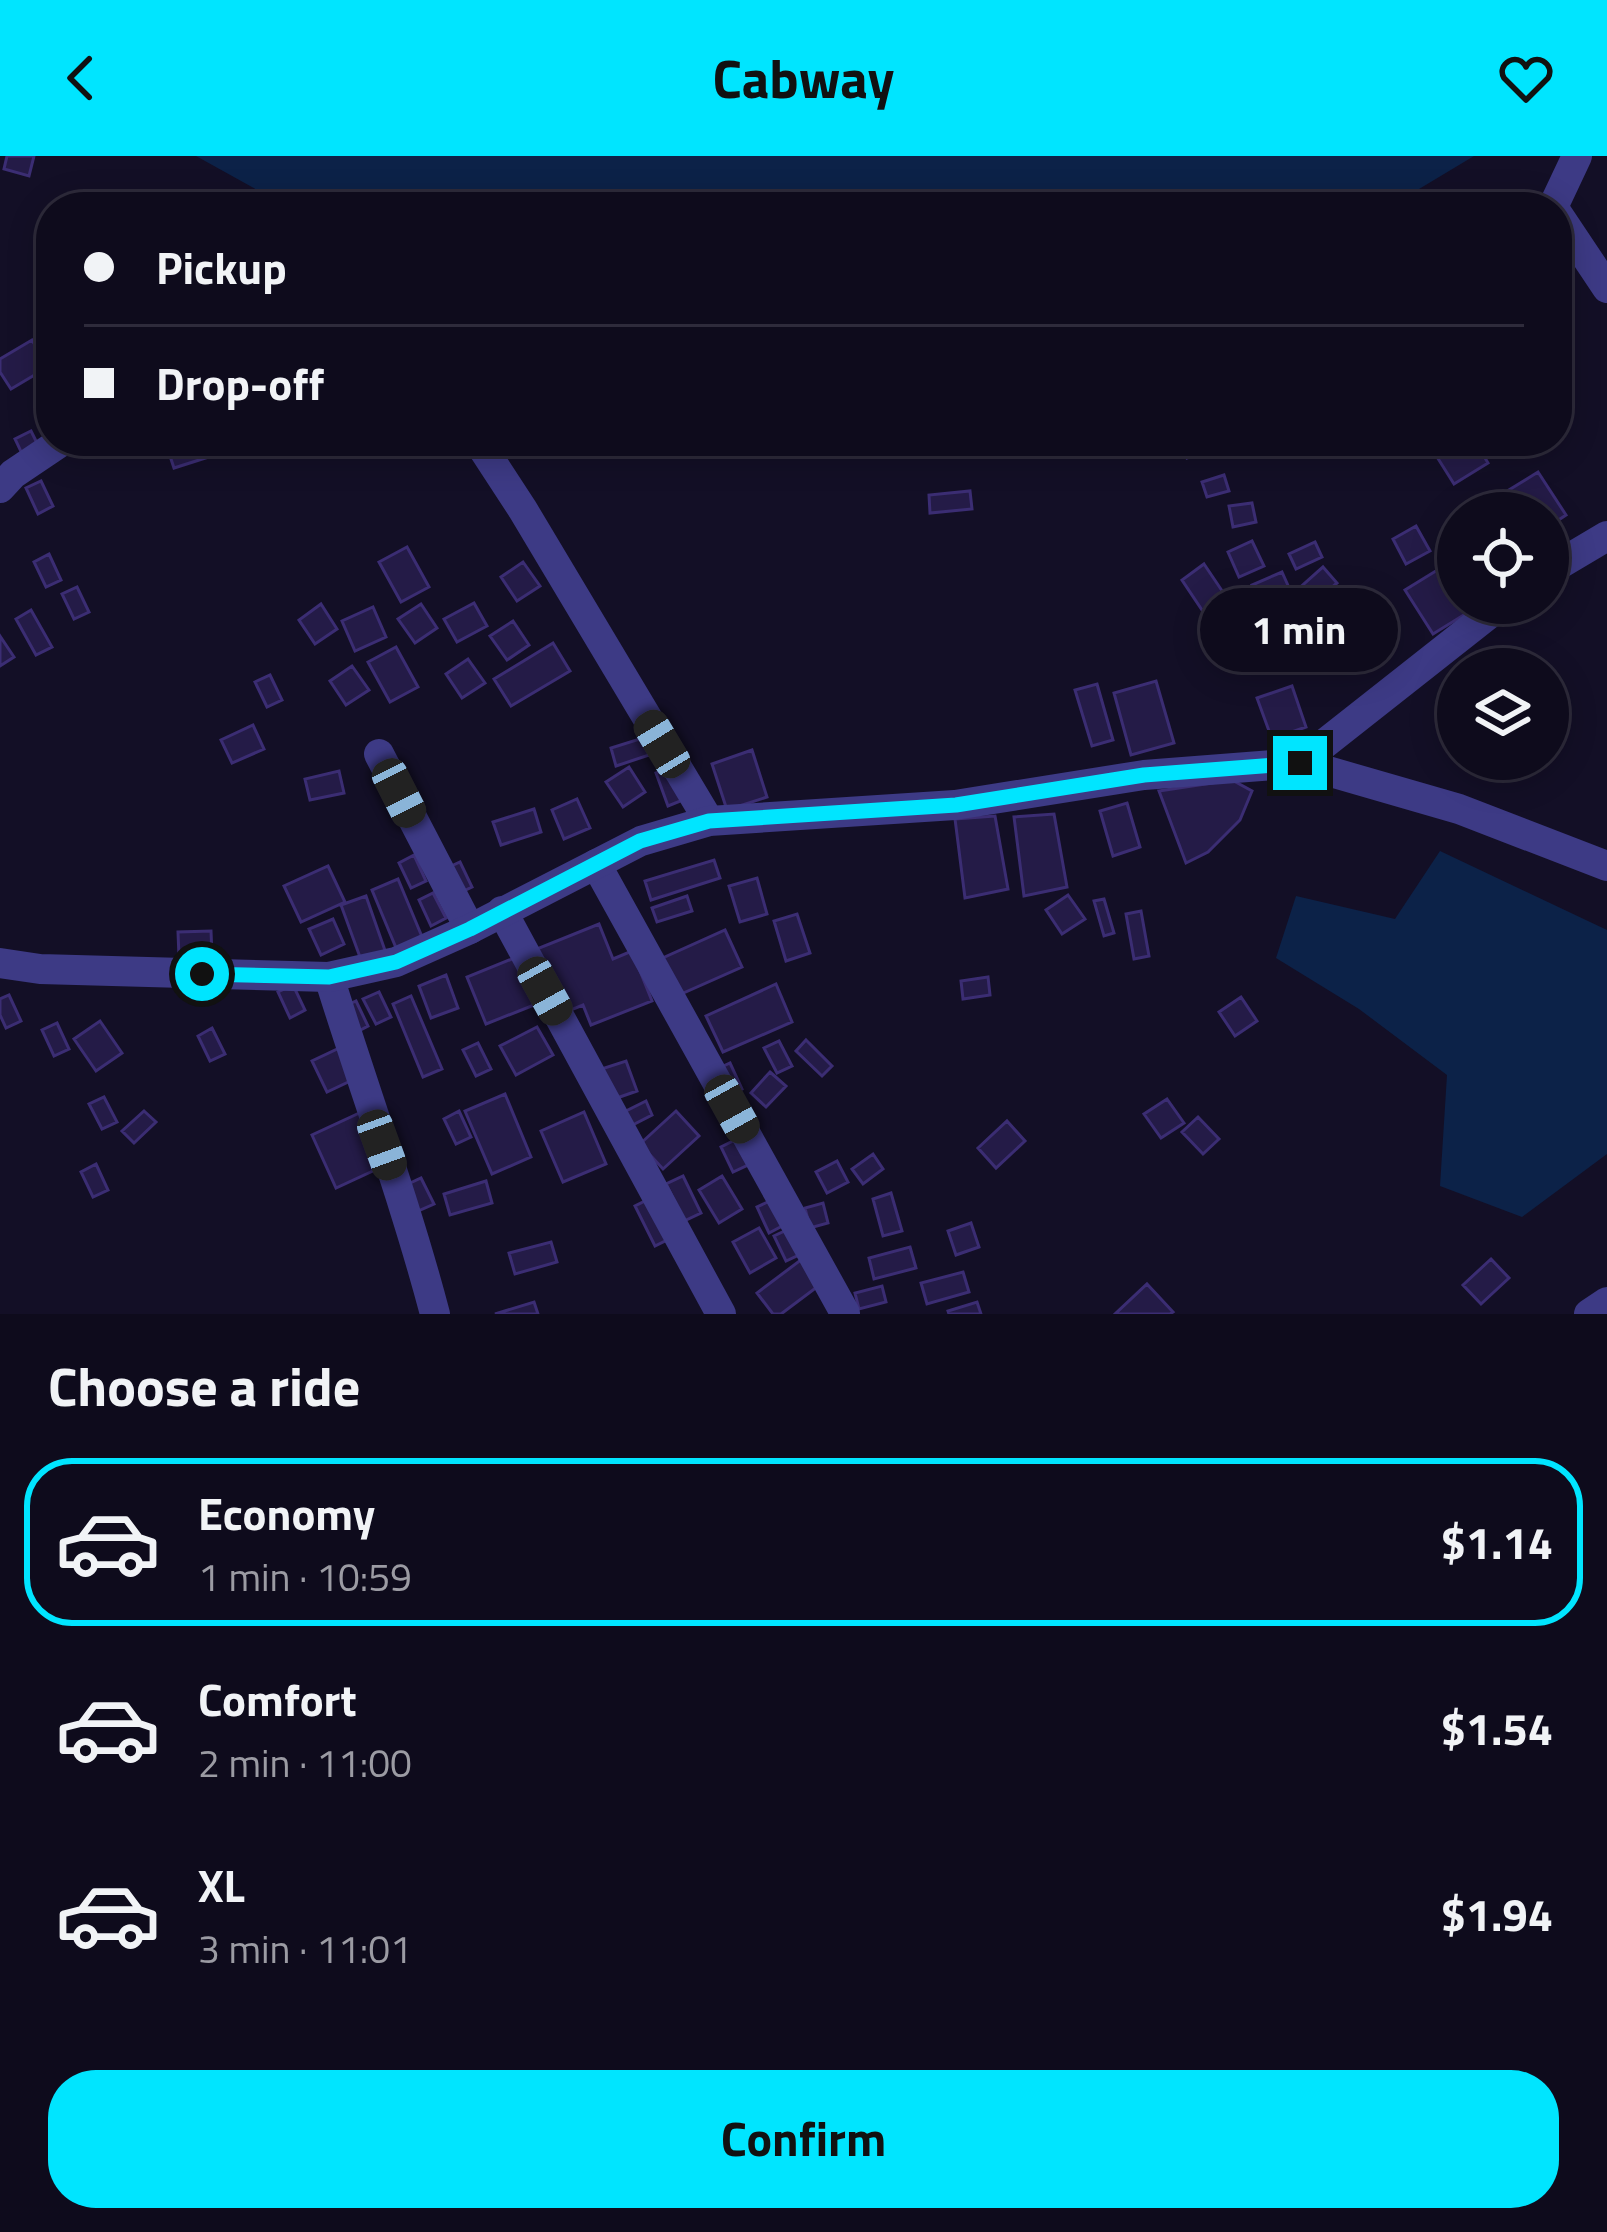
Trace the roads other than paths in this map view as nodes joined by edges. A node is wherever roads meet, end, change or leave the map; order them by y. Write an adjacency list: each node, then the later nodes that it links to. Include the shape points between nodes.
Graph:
1 (1577, 156): 2 (street)
2 (1562, 192)
3 (1572, 236): 4 (street)
4 (1607, 288)
5 (40, 456): 7 (street)
6 (488, 456): 13 (street)
7 (0, 488)
8 (1607, 536): 9 (street)
9 (1569, 559)
10 (1476, 624): 12 (street)
11 (379, 754): 17 (street)
12 (1300, 763): 13 (street, via 1144,775 956,805); 15 (street, via 1459,809)
13 (709, 821): 14 (street)
14 (596, 864): 16 (street); 21 (street)
15 (1607, 866)
16 (502, 911): 17 (street); 23 (street)
17 (470, 929): 19 (street, via 396,962)
18 (0, 963): 19 (street)
19 (329, 977): 22 (street)
20 (1607, 1302): 24 (street)
21 (845, 1313)
22 (435, 1314)
23 (722, 1314)
24 (1589, 1314)

